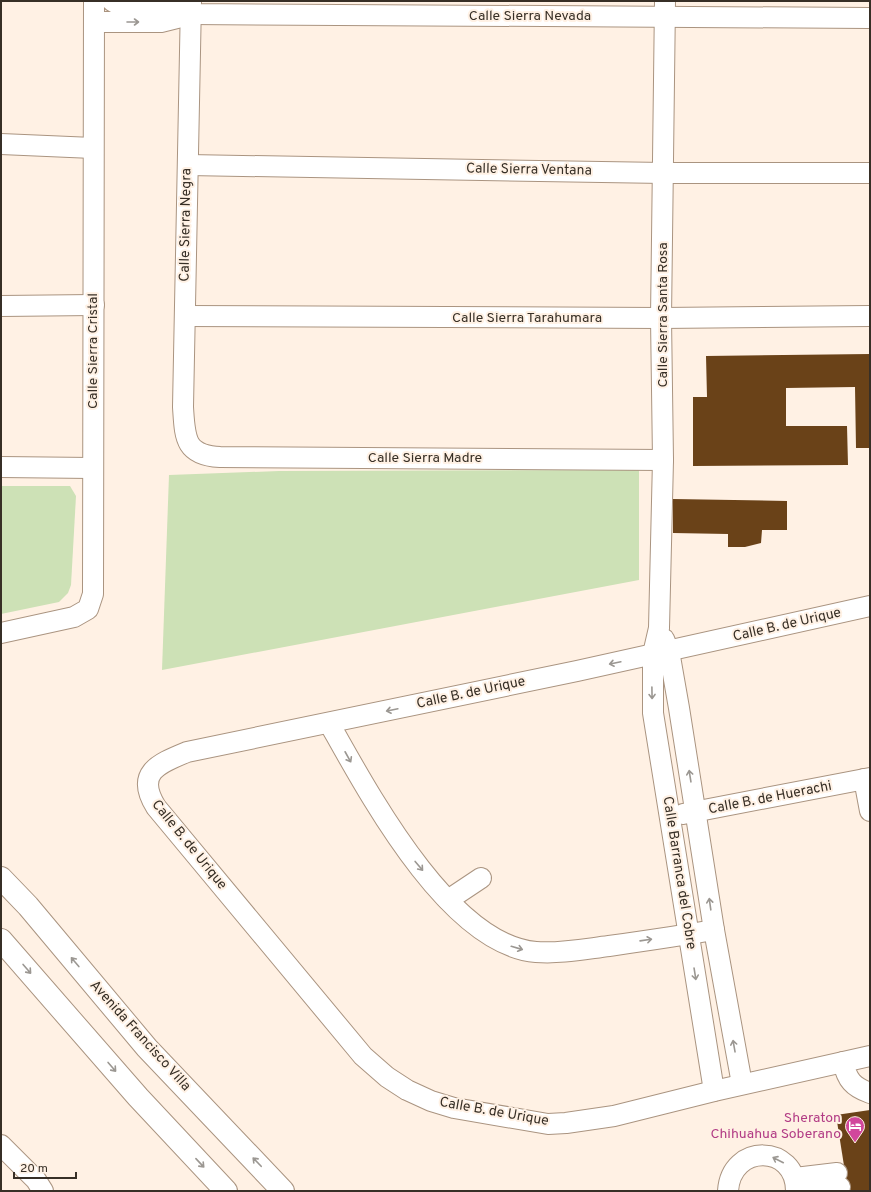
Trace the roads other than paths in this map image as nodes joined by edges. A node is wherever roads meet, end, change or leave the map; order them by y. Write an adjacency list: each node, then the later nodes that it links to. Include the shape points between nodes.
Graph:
1 (94, 1): 7 (street, Calle Sierra Cristal)
2 (112, 1): 3 (street, Calle Sierra Nevada, via 117,4)
3 (191, 8): 4 (street, Calle Sierra Nevada); 7 (street, Calle Sierra Nevada, one-way to 3, via 161,22); 10 (street, Calle Sierra Negra)
4 (665, 9): 5 (street, Calle Sierra Nevada); 11 (street, Calle Sierra Santa Rosa)
5 (808, 10): 6 (street, Calle Sierra Nevada)
6 (870, 18)
7 (94, 22): 9 (street, Calle Sierra Cristal)
8 (1, 144): 9 (street)
9 (93, 148): 13 (street, Calle Sierra Cristal)
10 (188, 165): 11 (street, Calle Sierra Ventana); 15 (street, Calle Sierra Negra)
11 (664, 172): 12 (street, Calle Sierra Ventana); 17 (street, Calle Sierra Santa Rosa)
12 (870, 173)
13 (94, 305): 14 (street); 21 (street, Calle Sierra Cristal)
14 (1, 306)
15 (185, 316): 17 (street, Calle Sierra Tarahumara); 18 (street, Calle Sierra Negra, via 183,407)
16 (870, 316): 17 (street, Calle Sierra Tarahumara)
17 (661, 318): 19 (street, Calle Sierra Santa Rosa)
18 (190, 447): 19 (street, Calle Sierra Madre, via 201,454 220,457)
19 (663, 460): 24 (street, Calle Sierra Santa Rosa, via 659,628)
20 (1, 467): 21 (street)
21 (92, 468): 23 (street, Calle Sierra Cristal, via 93,594 88,609 74,616)
22 (870, 606): 24 (street, Calle B. de Urique)
23 (1, 633)
24 (661, 653): 25 (street, Calle B. de Urique, one-way to 25); 28 (street, Calle Barranca del Cobre, one-way to 24); 29 (street, Calle Barranca del Cobre, one-way to 29, via 653,713)
25 (329, 723): 32 (street, one-way to 32, via 374,802 409,853); 39 (street, Calle B. de Urique, via 187,752 163,762 153,770 147,778 147,788 156,807 363,1056 407,1090 431,1100 454,1108 548,1124 614,1116)
26 (867, 779): 27 (street); 28 (street, Calle B. de Huerachi)
27 (870, 811)
28 (695, 812): 29 (street, Calle B. de Huerachi); 33 (street, Calle Barranca del Cobre, one-way to 28)
29 (670, 817): 34 (street, Calle Barranca del Cobre)
30 (1, 878): 46 (main road, Avenida Francisco Villa, one-way to 30, via 147,1048 28,906)
31 (481, 878): 32 (street)
32 (448, 900): 34 (street, one-way to 34, via 472,924 496,940 536,952 576,950)
33 (714, 930): 34 (street); 38 (street, Calle Barranca del Cobre, one-way to 33)
34 (688, 934): 39 (street, Calle Barranca del Cobre, one-way to 39)
35 (1, 940): 45 (main road, one-way to 45, via 138,1098)
36 (870, 1056): 37 (street, Calle B. de Urique)
37 (843, 1062): 38 (street, Calle B. de Urique); 40 (street, via 850,1083)
38 (742, 1084): 39 (street, Calle B. de Urique)
39 (714, 1091)
40 (870, 1093)
41 (1, 1145): 44 (street, via 36,1180)
42 (838, 1180): 43 (street)
43 (799, 1186): 47 (street, one-way to 47, via 783,1162 775,1157 756,1156 747,1159 733,1172)
44 (43, 1191)
45 (226, 1191)
46 (283, 1191)
47 (728, 1191)

